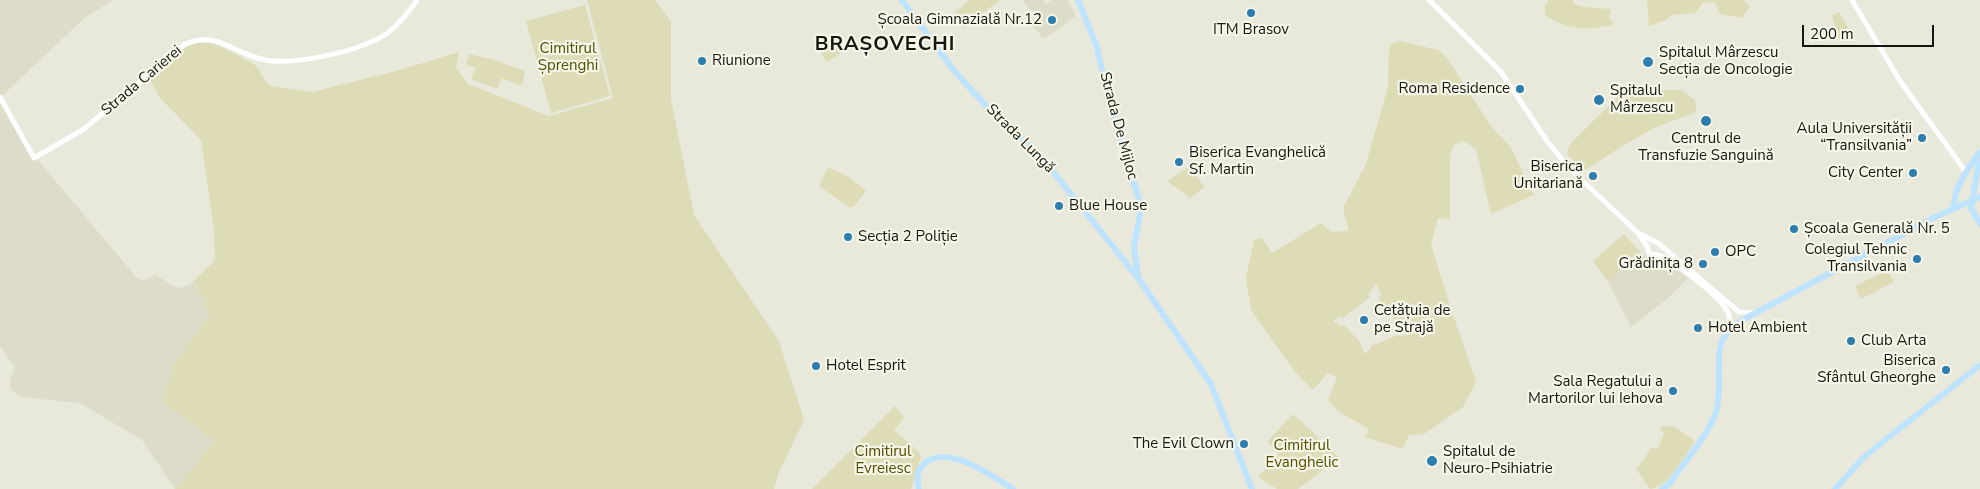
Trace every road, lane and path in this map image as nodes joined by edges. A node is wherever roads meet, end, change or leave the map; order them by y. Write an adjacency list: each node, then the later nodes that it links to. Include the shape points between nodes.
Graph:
1 (417, 0): 6 (street, Strada Carierei, via 401,22 374,41 299,60 279,62 260,59 220,41 199,40 185,44 84,129 34,158)
2 (902, 0): 18 (main road, Strada Lungă, via 955,72 992,112 1038,153)
3 (1078, 0): 19 (main road, Strada De Mijloc, via 1097,48 1108,99 1139,200)
4 (1429, 0): 13 (street, via 1504,76 1546,141 1572,171)
5 (1852, 0): 8 (street, via 1907,91)
6 (0, 97)
7 (1980, 158): 8 (main road); 10 (main road)
8 (1966, 172): 11 (main road, via 1954,198)
9 (1980, 197): 10 (main road)
10 (1973, 200): 11 (main road); 12 (main road, via 1972,208)
11 (1954, 208): 21 (main road)
12 (1980, 224)
13 (1638, 233): 14 (street); 15 (street)
14 (1653, 241): 15 (street); 16 (street)
15 (1647, 246): 17 (street, via 1649,254)
16 (1660, 246): 17 (street); 21 (street, via 1739,312)
17 (1656, 254): 22 (street, via 1693,277 1725,308 1730,322)
18 (1121, 256): 19 (main road); 20 (main road, Strada Lungă)
19 (1135, 256): 20 (main road, Strada Lungă)
20 (1138, 278): 24 (main road, Strada Lungă, via 1208,379)
21 (1758, 312): 22 (main road)
22 (1725, 335): 27 (main road, via 1721,345 1720,395 1715,416 1670,483)
23 (1980, 364): 28 (main road, via 1865,456)
24 (1253, 487)
25 (919, 489): 26 (main road, via 917,479 924,464 934,458 950,457)
26 (1013, 489)
27 (1662, 489)
28 (1835, 489)

